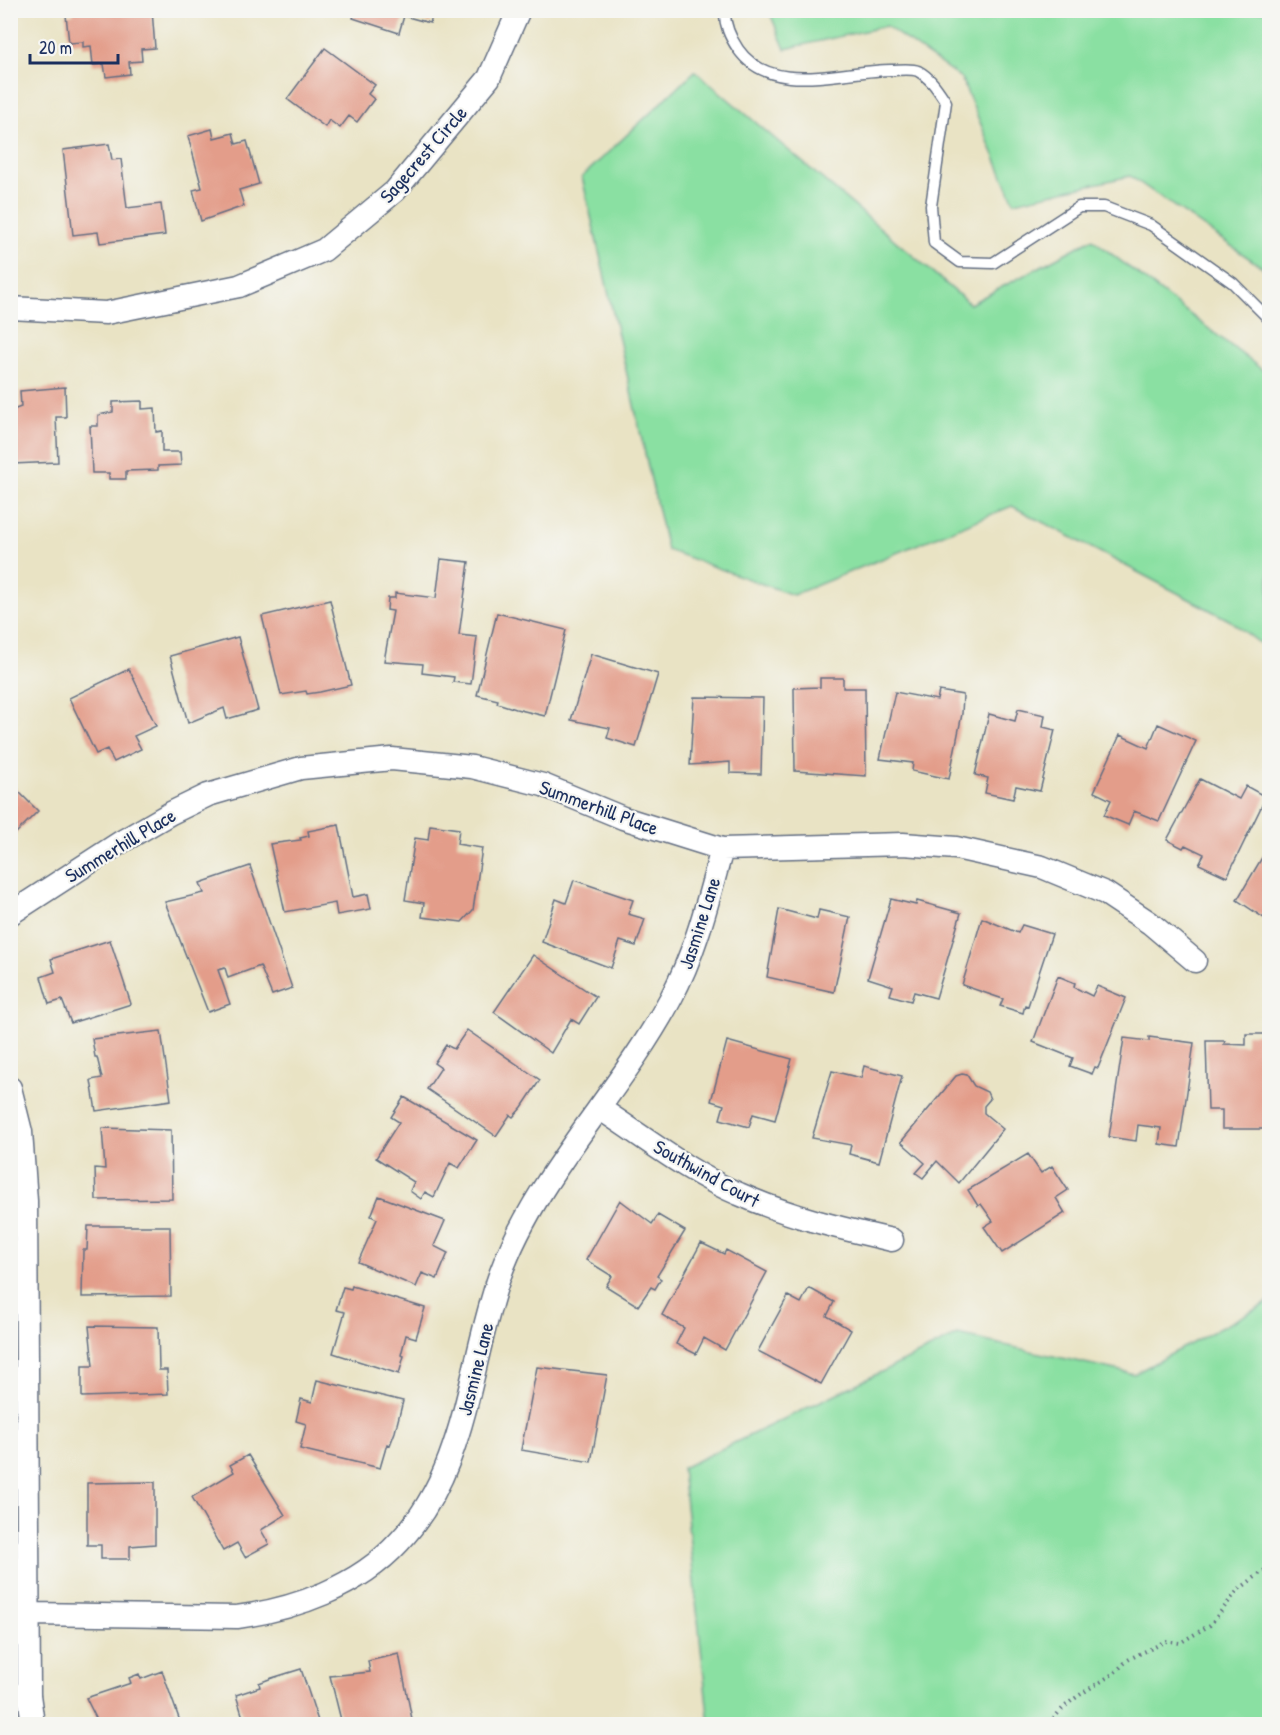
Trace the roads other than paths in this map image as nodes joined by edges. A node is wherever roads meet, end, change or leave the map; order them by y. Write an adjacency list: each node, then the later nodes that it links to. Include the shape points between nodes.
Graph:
1 (519, 10): 3 (street, Sagecrest Circle, via 489,78 395,192 324,250 239,286 106,313)
2 (725, 10): 4 (lane, via 724,22 744,58 777,76 916,70 931,80 946,102 931,206 934,243 960,262 993,263 1079,207 1104,207 1151,225 1233,283)
3 (10, 308)
4 (1269, 320)
5 (722, 849): 6 (street, Summerhill Place, via 623,818 543,785 472,767 392,759 301,768 208,795 121,842); 7 (street, Summerhill Place, via 914,845 956,848 1042,867 1105,893 1150,923); 9 (street, Jasmine Lane, via 694,951 670,1000)
6 (10, 914)
7 (1195, 961)
8 (10, 1088): 11 (street, via 21,1132 26,1201)
9 (599, 1108): 10 (street, Southwind Court, via 736,1194 793,1216); 11 (street, Jasmine Lane, via 519,1229 500,1276 446,1469 428,1504 399,1542 362,1573 335,1588 269,1612 237,1617)
10 (892, 1240)
11 (29, 1614): 12 (street)
12 (33, 1725)

